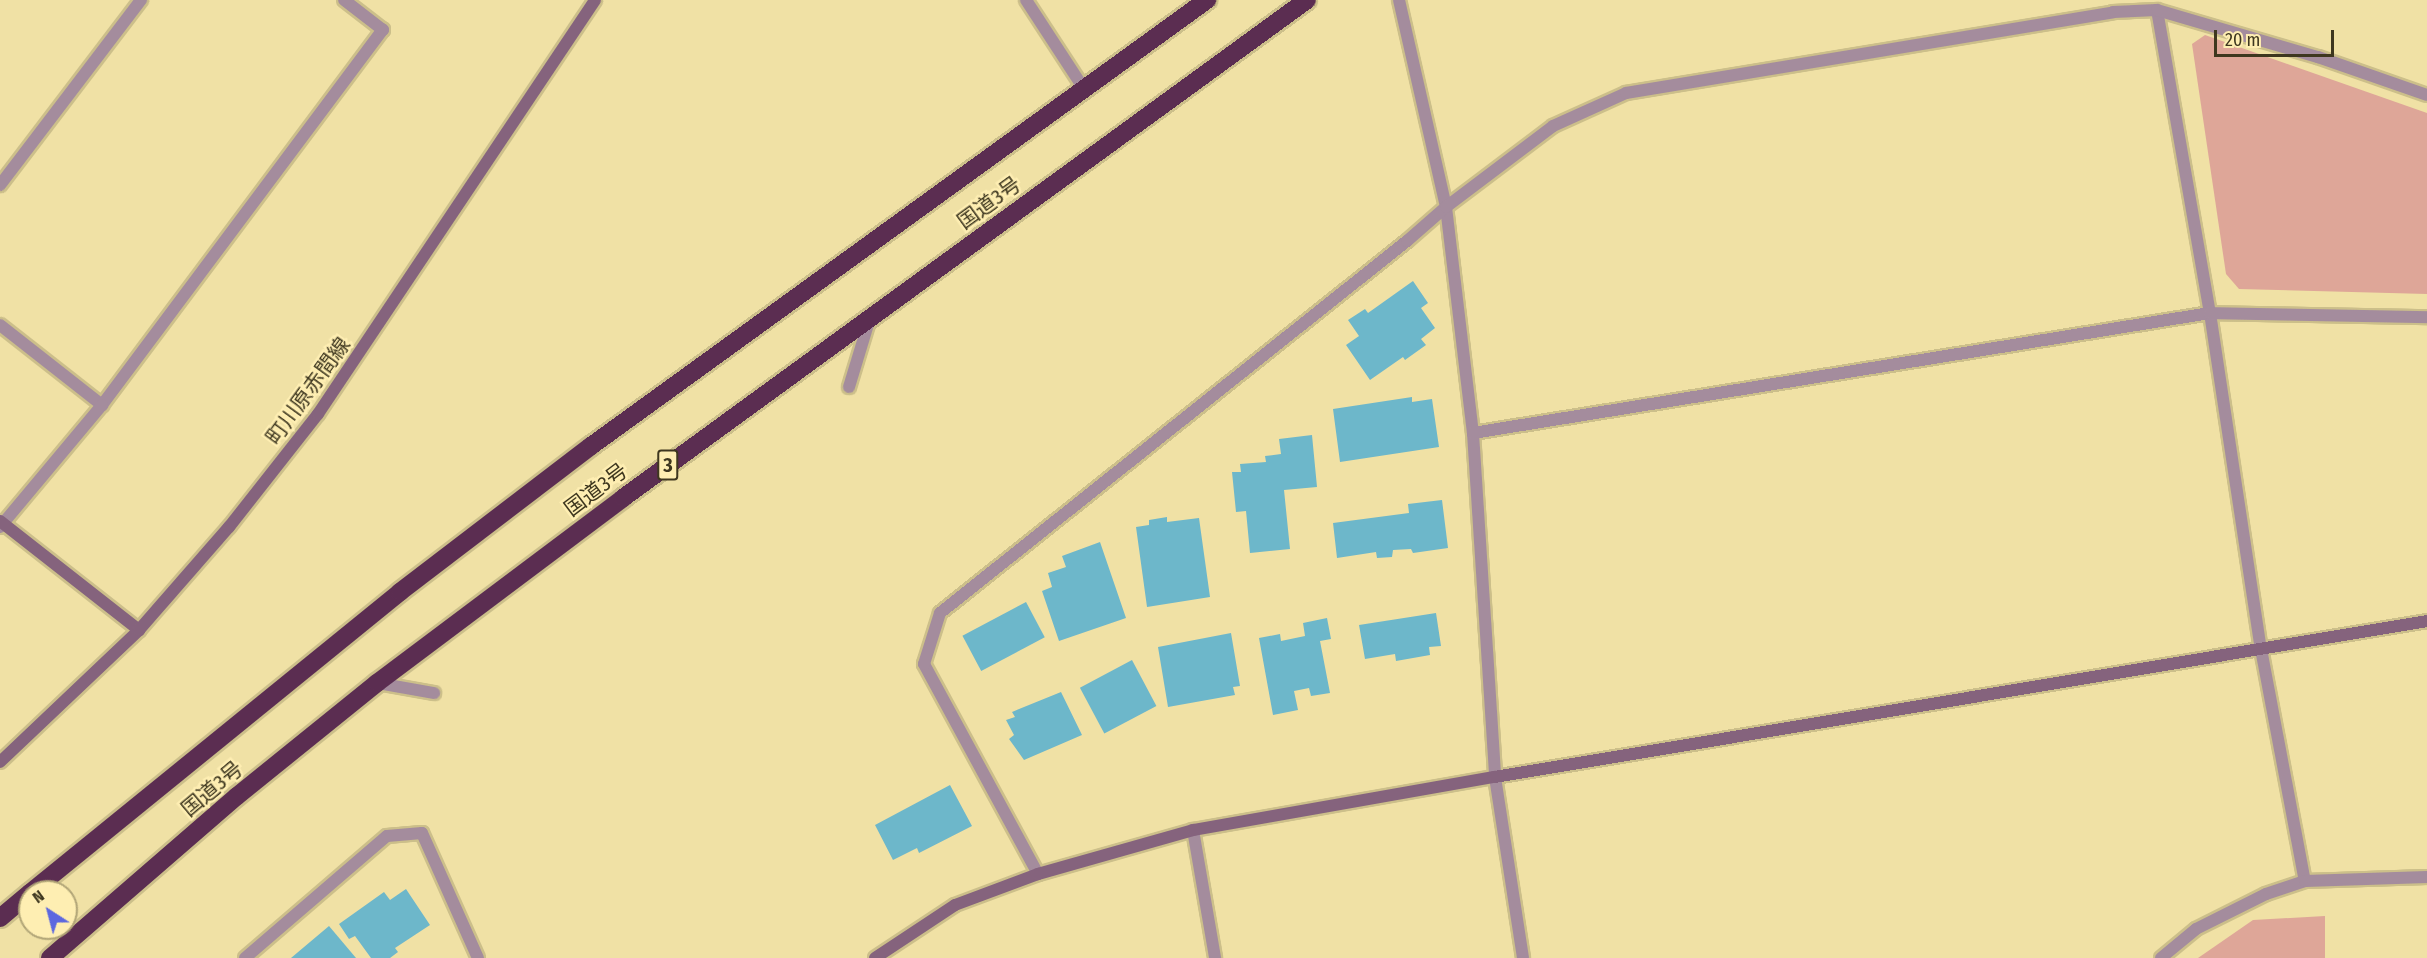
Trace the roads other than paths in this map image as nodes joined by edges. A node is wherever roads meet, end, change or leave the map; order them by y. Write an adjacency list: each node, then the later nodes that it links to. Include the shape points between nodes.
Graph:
1 (141, 0): 11 (street)
2 (344, 0): 18 (street, via 383,30)
3 (595, 0): 22 (street, 町川原赤間線, via 318,414)
4 (1026, 0): 9 (street)
5 (1207, 0): 9 (highway, 国道3号)
6 (1307, 0): 15 (highway, 国道3号 / 3)
7 (1399, 0): 12 (street)
8 (2157, 10): 10 (street, via 2318,57); 12 (street, via 2113,12 1626,93 1553,126); 13 (street)
9 (1084, 89): 31 (highway, 国道3号, via 591,446 400,592)
10 (2427, 95)
11 (0, 185)
12 (1446, 207): 19 (street); 29 (street, via 940,613 924,663)
13 (2210, 313): 14 (street); 19 (street); 23 (street)
14 (2427, 316)
15 (870, 317): 17 (street); 24 (highway, 国道3号 / 3)
16 (0, 325): 18 (street)
17 (849, 387)
18 (102, 405): 20 (street)
19 (1473, 433): 27 (street)
20 (1, 524): 22 (street)
21 (2427, 621): 23 (street)
22 (139, 630): 26 (street, 町川原赤間線)
23 (2261, 650): 27 (street); 32 (street)
24 (376, 683): 25 (street); 35 (highway, 国道3号 / 3, via 237,796)
25 (434, 693)
26 (0, 762)
27 (1495, 777): 28 (street); 40 (street)
28 (1193, 830): 29 (street); 39 (street)
29 (1038, 874): 38 (street, via 955,905)
30 (2427, 877): 32 (street)
31 (46, 880)
32 (2305, 881): 41 (street, via 2266,894 2196,928)
33 (18, 903): 34 (highway, 国道3号)
34 (0, 918)
35 (50, 958)
36 (245, 958): 37 (street, via 387,836 422,833)
37 (478, 958)
38 (875, 958)
39 (1215, 958)
40 (1523, 958)
41 (2161, 958)

